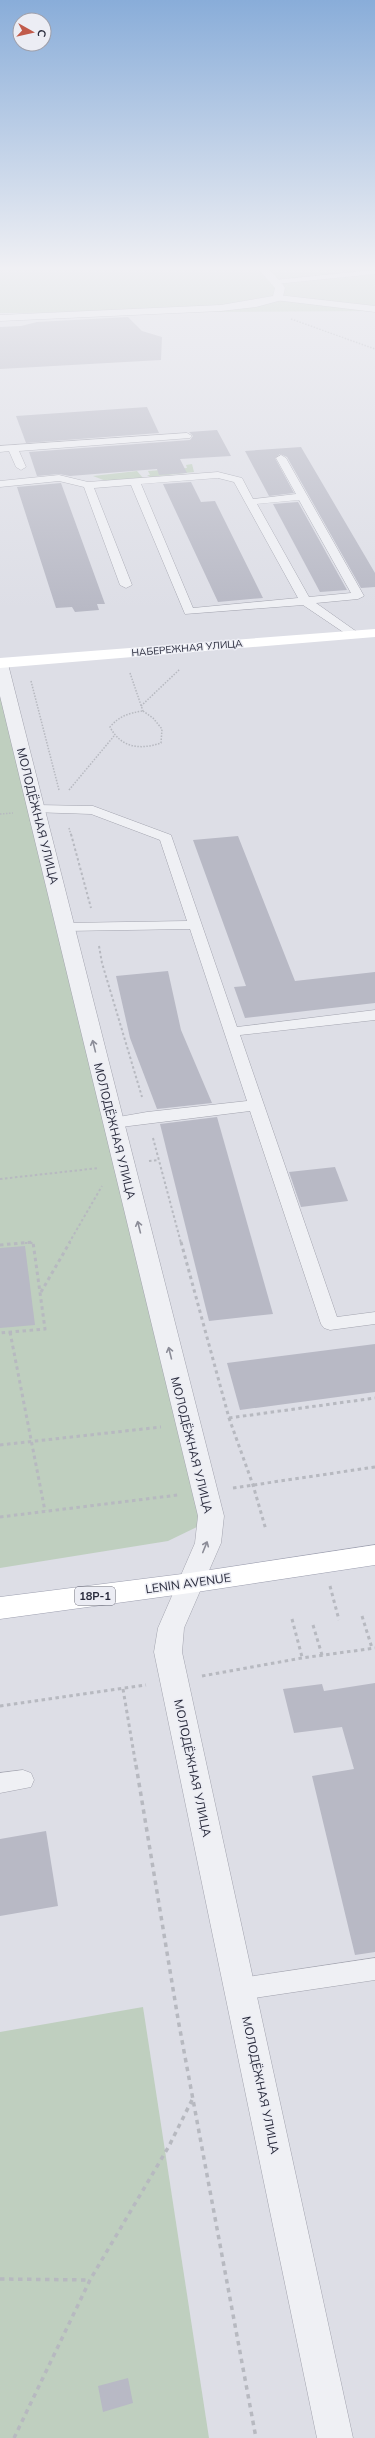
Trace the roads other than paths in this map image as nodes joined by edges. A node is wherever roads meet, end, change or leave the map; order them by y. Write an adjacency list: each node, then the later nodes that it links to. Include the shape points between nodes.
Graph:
1 (187, 436): 2 (lane)
2 (13, 448): 3 (lane); 5 (lane)
3 (0, 449)
4 (281, 458): 9 (lane)
5 (21, 467)
6 (135, 481): 8 (lane); 10 (lane, via 218,475 238,480); 12 (lane, via 189,612)
7 (0, 484): 8 (lane, via 59,478)
8 (88, 485): 11 (lane)
9 (302, 497): 10 (lane); 12 (lane, via 358,596)
10 (250, 502): 12 (lane)
11 (126, 585)
12 (305, 601): 14 (lane)
13 (375, 632): 14 (street, НАБЕРЕЖНАЯ УЛИЦА)
14 (353, 634): 15 (street, НАБЕРЕЖНАЯ УЛИЦА)
15 (0, 663): 16 (street, МОЛОДЁЖНАЯ УЛИЦА)
16 (36, 809): 17 (lane, via 62,805 93,810 166,838); 18 (street, МОЛОДЁЖНАЯ УЛИЦА)
17 (195, 925): 18 (lane); 20 (lane)
18 (65, 927): 22 (street, МОЛОДЁЖНАЯ УЛИЦА, one-way to 18)
19 (375, 1015): 20 (lane)
20 (231, 1032): 21 (lane)
21 (256, 1105): 22 (lane); 23 (lane, via 330,1324)
22 (113, 1123): 25 (street, МОЛОДЁЖНАЯ УЛИЦА, one-way to 22, via 208,1543 211,1516)
23 (375, 1318)
24 (375, 1555): 25 (street, LENIN AVENUE / 18Р-1)
25 (190, 1583): 26 (street, LENIN AVENUE / 18Р-1); 30 (street, МОЛОДЁЖНАЯ УЛИЦА, via 171,1628 168,1652)
26 (0, 1608)
27 (22, 1780): 28 (lane)
28 (0, 1783)
29 (375, 1969): 30 (lane)
30 (240, 1989): 31 (street, МОЛОДЁЖНАЯ УЛИЦА)
31 (335, 2438)

